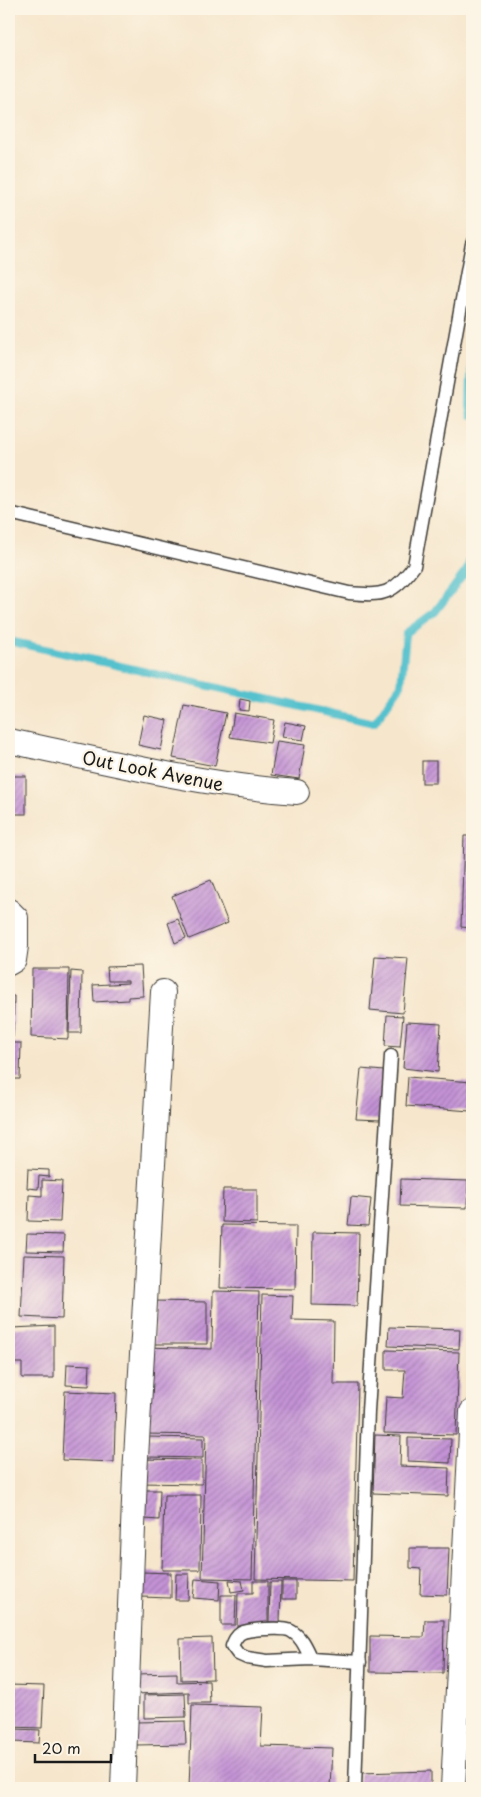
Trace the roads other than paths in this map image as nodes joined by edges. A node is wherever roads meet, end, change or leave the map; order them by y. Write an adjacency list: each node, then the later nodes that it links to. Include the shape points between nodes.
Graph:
1 (472, 244): 2 (lane, via 414,566 401,584 379,596 349,593)
2 (9, 513)
3 (9, 741): 4 (street, Out Look Avenue, via 162,774 244,788)
4 (298, 792)
5 (13, 914): 6 (street, via 16,946 14,960)
6 (9, 963)
7 (163, 992): 12 (street, via 135,1475)
8 (391, 1056): 11 (lane, via 368,1411)
9 (472, 1412): 14 (street)
10 (311, 1659): 10 (lane, via 267,1661 247,1658 232,1646 241,1632 281,1628 290,1630 301,1639); 11 (lane)
11 (360, 1662): 13 (lane)
12 (123, 1788)
13 (355, 1788)
14 (453, 1788)

